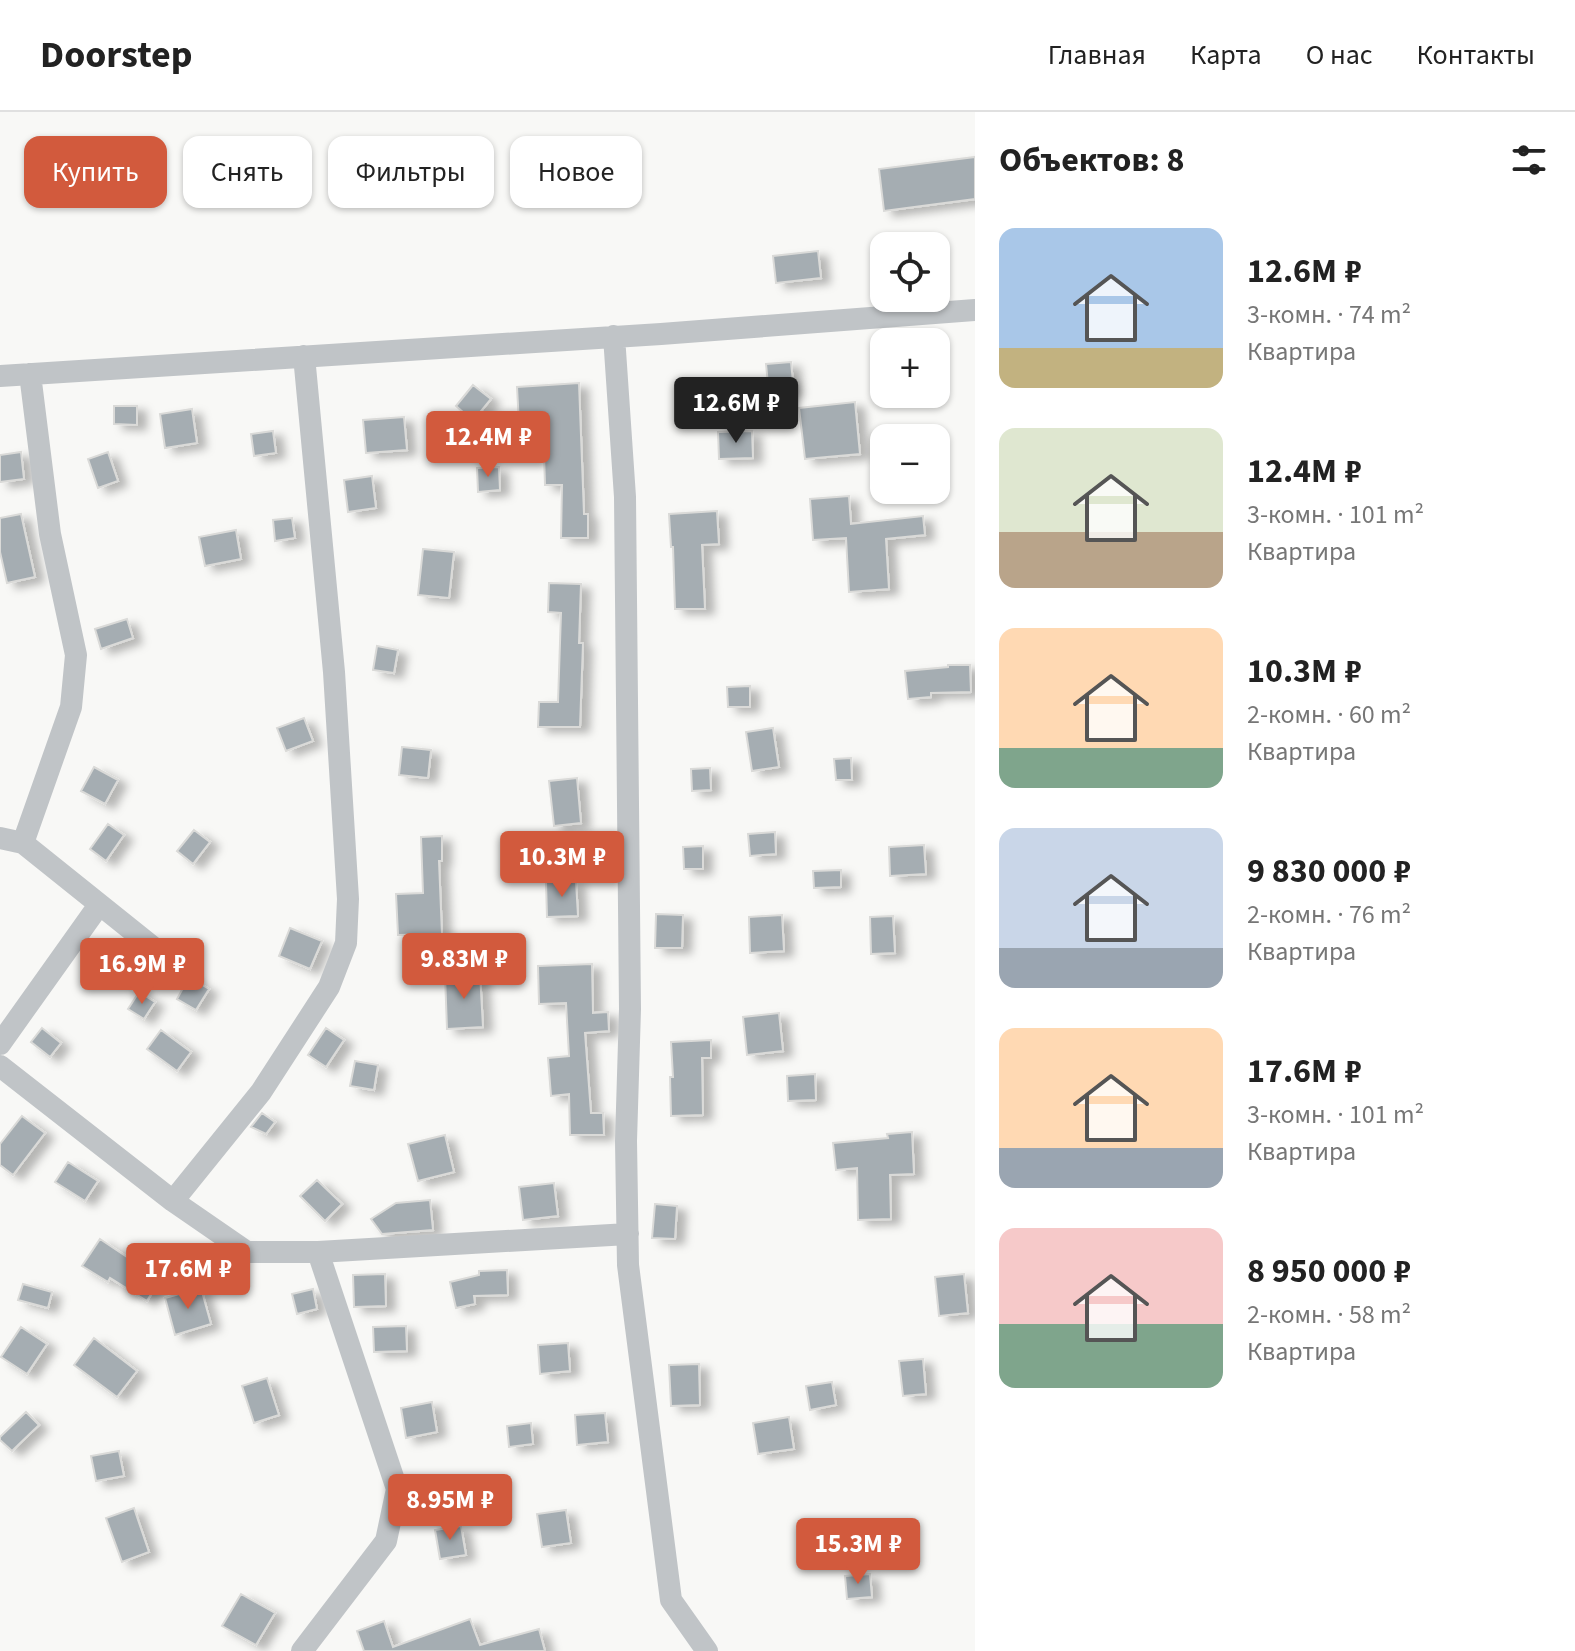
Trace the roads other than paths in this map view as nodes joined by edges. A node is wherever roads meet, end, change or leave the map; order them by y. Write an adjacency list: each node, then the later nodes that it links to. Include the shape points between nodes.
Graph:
1 (975, 310): 2 (street)
2 (614, 336): 3 (street); 13 (street, via 625,497)
3 (304, 356): 4 (street); 12 (street, via 334,672 346,943 329,987 261,1092)
4 (30, 374): 5 (street); 7 (street, via 50,534 76,655 71,707)
5 (0, 376)
6 (0, 838): 7 (street)
7 (23, 843): 8 (street)
8 (99, 905): 9 (street); 10 (street)
9 (159, 952)
10 (0, 1044)
11 (0, 1066): 12 (street)
12 (173, 1201): 14 (street, via 247,1252)
13 (628, 1234): 14 (street); 16 (street, via 671,1600)
14 (318, 1252): 15 (street, via 397,1489 386,1541)
15 (302, 1651)
16 (707, 1651)

